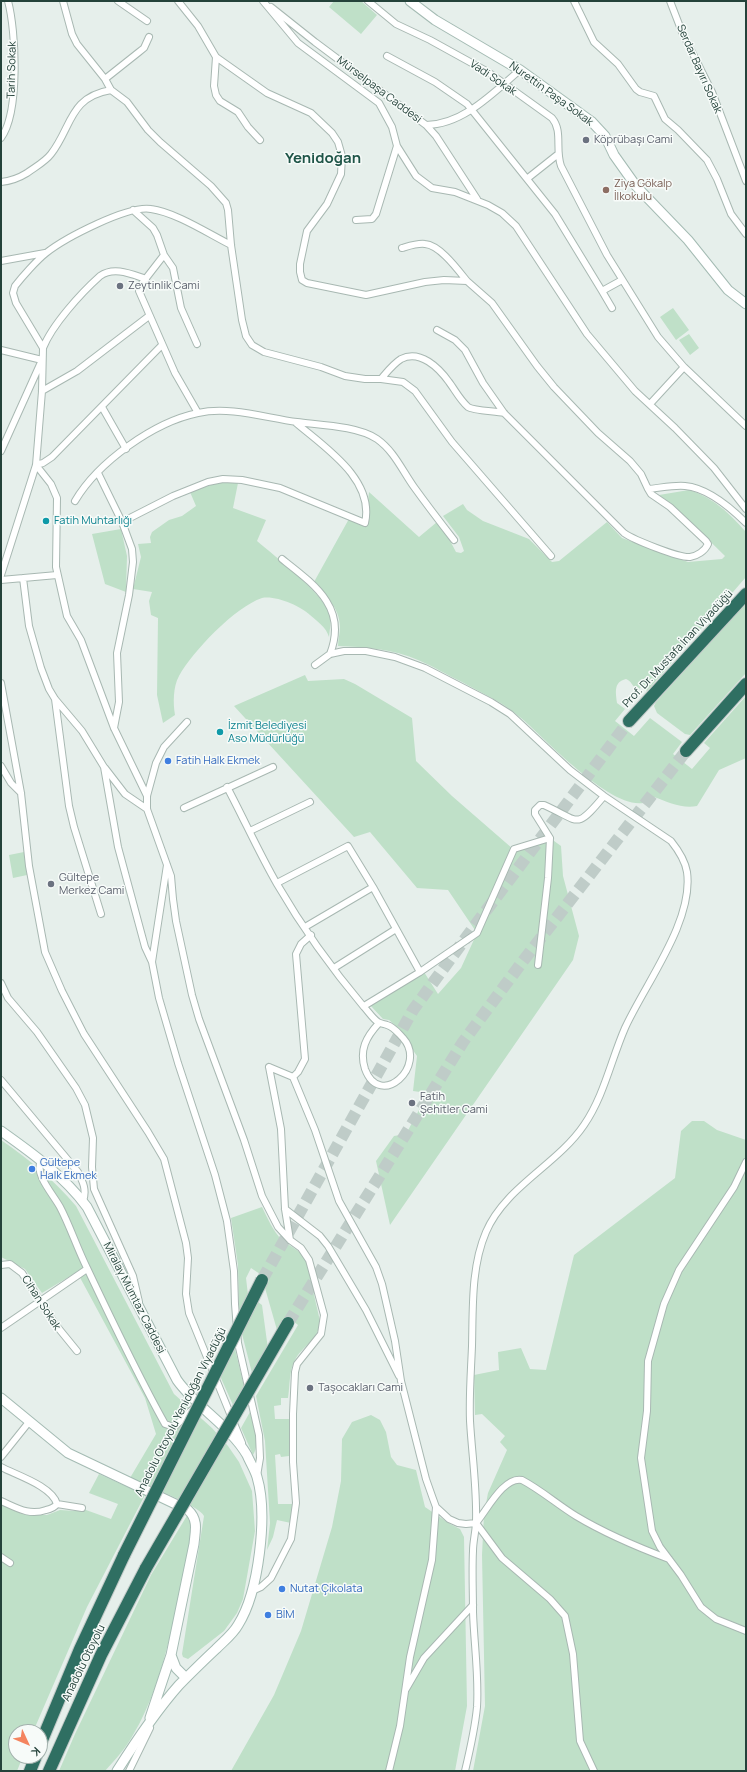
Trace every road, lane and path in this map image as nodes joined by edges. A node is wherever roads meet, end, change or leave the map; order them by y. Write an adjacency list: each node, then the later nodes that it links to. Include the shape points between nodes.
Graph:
1 (8, 1): 20 (street, Tarih Sokak, via 14,42 13,94 9,120)
2 (63, 1): 15 (street, via 77,44)
3 (118, 1): 10 (street)
4 (178, 1): 13 (street, via 198,26)
5 (264, 1): 19 (street, Mürselpaşa Caddesi, via 314,42); 22 (street, via 287,32 302,46 378,103 392,128)
6 (368, 1): 16 (street, Vadi Sokak, via 396,24 462,57)
7 (410, 1): 14 (main road, Nurettin Paşa Sokak, via 435,20)
8 (574, 1): 30 (street, via 594,42 618,64 636,89 654,96 664,119 707,160 731,214)
9 (670, 1): 26 (street, Serdar Bayırı Sokak, via 682,32 712,92)
10 (146, 21)
11 (150, 37): 15 (street, via 139,52)
12 (387, 56): 18 (street, via 446,89)
13 (216, 57): 21 (street, via 216,95 220,101 238,112); 38 (street, via 267,93 311,113 332,133 340,148 342,167 338,180 327,204 307,231 300,264 302,280 366,295 425,282)
14 (520, 70): 16 (street, Mürselpaşa Caddesi); 40 (main road, Nurettin Paşa Sokak, via 600,130 636,186 688,240 728,290)
15 (105, 79): 17 (street)
16 (503, 84): 18 (street, Mürselpaşa Caddesi); 23 (street, Vadi Sokak, via 556,122)
17 (111, 90): 25 (street, via 98,93 79,105 56,146 44,160 15,179); 31 (street, via 127,102 160,142 226,203)
18 (471, 109): 19 (street, Mürselpaşa Caddesi, via 444,123); 24 (street)
19 (426, 125): 27 (street, via 436,136)
20 (1, 138)
21 (260, 140)
22 (397, 146): 27 (street, via 411,170 428,186); 29 (street, via 376,214 372,219)
23 (557, 155): 24 (street); 37 (street, via 563,171)
24 (528, 178): 39 (street, via 563,224)
25 (1, 182)
26 (746, 182)
27 (477, 200): 52 (street, via 502,213 516,226 587,334 632,387)
28 (133, 210): 31 (street, via 150,208 165,212); 33 (street, via 108,218); 34 (street, via 155,231)
29 (356, 220)
30 (746, 234)
31 (231, 245): 50 (street, via 243,325 252,345 264,352 345,376)
32 (402, 248): 38 (street, via 424,244 434,247)
33 (45, 253): 35 (street); 46 (street, via 18,281 13,292 16,303)
34 (164, 255): 36 (street); 44 (street, via 173,268 181,308)
35 (1, 261)
36 (146, 279): 42 (street, via 139,291); 46 (street, via 129,273 104,272 58,323)
37 (622, 280): 39 (street); 49 (street, via 658,336)
38 (467, 281): 62 (street, via 492,303 554,387 598,433 630,461)
39 (602, 291): 41 (street)
40 (746, 304)
41 (612, 308)
42 (149, 316): 45 (street); 51 (street, via 77,371)
43 (438, 330): 54 (street, via 456,340 465,350 483,383)
44 (197, 344)
45 (162, 345): 53 (street); 55 (street)
46 (43, 348): 48 (street)
47 (1, 350): 48 (street)
48 (42, 360): 51 (street); 59 (street)
49 (684, 367): 52 (street); 57 (street)
50 (381, 379): 54 (street, via 399,360 409,357 421,358 439,370 459,398 469,407); 68 (street, via 403,382 416,391 452,442)
51 (42, 391): 60 (street)
52 (650, 404): 64 (street, via 714,468)
53 (102, 407): 58 (street); 60 (street, via 52,457)
54 (504, 412): 62 (street, via 628,536 684,556 694,556 704,550 708,544 706,541)
55 (198, 413): 56 (street, via 233,412); 58 (street, via 150,432)
56 (295, 422): 65 (street, via 345,467 360,485 365,495 365,523 280,488 223,479 208,482 174,496); 67 (street, via 340,427 367,435 382,443)
57 (746, 426)
58 (126, 449): 61 (street)
59 (1, 451)
60 (36, 465): 70 (street); 71 (street, via 51,484 57,498)
61 (98, 473): 63 (street); 65 (street)
62 (648, 488): 66 (street, via 694,488 725,504)
63 (75, 501)
64 (746, 509)
65 (122, 522): 82 (street, via 132,549 133,562 117,653 119,702)
66 (746, 523)
67 (454, 540)
68 (551, 556)
69 (282, 559): 75 (street, via 316,589 331,609 336,629)
70 (1, 575)
71 (57, 575): 72 (street); 82 (street, via 68,620 81,640)
72 (23, 578): 73 (street); 79 (street, via 29,626 41,668)
73 (1, 580)
74 (746, 594): 80 (highway, Prof. Dr. Mustafa İnan Viyadüğü)
75 (330, 654): 76 (street); 90 (street, via 366,651 395,657 425,668 491,702 510,714 570,770)
76 (315, 664)
77 (1, 682): 88 (street)
78 (746, 684): 83 (highway)
79 (55, 699): 86 (street, via 82,731); 99 (street, via 69,806)
80 (629, 721)
81 (187, 722): 89 (street, via 175,733 160,755)
82 (114, 728): 89 (street)
83 (686, 751)
84 (1, 766): 88 (street)
85 (273, 766): 87 (street)
86 (104, 767): 93 (street, via 126,794); 103 (street, via 118,847 145,947)
87 (227, 787): 92 (street); 94 (street)
88 (21, 793): 130 (street, via 29,866 44,952 84,1034 164,1160 186,1243 186,1294 189,1313)
89 (147, 796): 93 (street)
90 (604, 796): 95 (street, via 580,820 568,818 544,805 537,807 536,814); 138 (street, via 664,836 679,852 687,871 688,882 674,937 624,1030 592,1112 584,1126 564,1148 500,1209 492,1220 480,1248 474,1284 470,1374)
91 (310, 802): 94 (street)
92 (184, 808)
93 (146, 809): 96 (street)
94 (250, 832): 97 (street)
95 (550, 838): 104 (street); 106 (street, via 514,849 477,933)
96 (167, 862): 103 (street); 117 (street, via 176,921 198,1019 244,1140 262,1196 278,1228)
97 (277, 883): 98 (street, via 348,846); 100 (street)
98 (373, 887): 100 (street); 101 (street)
99 (101, 914)
100 (305, 926): 102 (street)
101 (396, 929): 105 (street); 106 (street)
102 (311, 935): 105 (street); 110 (street, via 301,944 296,954 304,1059)
103 (152, 962): 133 (street, via 159,998 227,1221 234,1271 238,1343 259,1435 260,1458)
104 (538, 965)
105 (334, 968): 108 (street)
106 (420, 972): 108 (street)
107 (1, 983): 122 (street, via 8,998 43,1040 86,1105 93,1138 94,1189 134,1276)
108 (364, 1006): 109 (street)
109 (379, 1023): 109 (street, via 367,1039 362,1056 371,1080 384,1085 395,1083 402,1076 409,1063 410,1052 405,1040 396,1030)
110 (293, 1077): 116 (street, via 269,1067 281,1129); 126 (street, via 315,1130 339,1201 376,1268 382,1284)
111 (1, 1080): 115 (street, via 78,1172 84,1185)
112 (1, 1131): 113 (main road, Miralay Mümtaz Caddesi)
113 (41, 1161): 115 (main road, Miralay Mümtaz Caddesi); 119 (street, via 40,1176 61,1209)
114 (746, 1162): 141 (street, via 734,1187 672,1282 648,1361 646,1421 640,1458 652,1532)
115 (83, 1200): 122 (main road, Miralay Mümtaz Caddesi)
116 (285, 1209): 117 (street); 126 (street, via 320,1236 328,1246 366,1310)
117 (290, 1240): 143 (street, via 301,1248 309,1260 324,1315 324,1325 321,1334 297,1364 295,1372 293,1462 296,1503 291,1539 271,1578)
118 (1, 1265): 121 (street, Cihan Sokak, via 10,1264 18,1269)
119 (88, 1269): 121 (street); 128 (street, via 165,1424 174,1427)
120 (262, 1280): 139 (highway, Anadolu Otoyolu Yenidoğan Viyadüğü, bridge)
121 (40, 1300): 124 (street); 125 (street, Cihan Sokak, via 62,1334)
122 (142, 1315): 128 (main road, Miralay Mümtaz Caddesi, via 177,1380)
123 (288, 1324): 152 (highway, Anadolu Otoyolu, bridge, via 146,1568 101,1655)
124 (1, 1328)
125 (77, 1351)
126 (401, 1381): 136 (street, via 426,1479)
127 (1, 1398): 129 (main road)
128 (198, 1404): 130 (main road, Miralay Mümtaz Caddesi)
129 (29, 1422): 131 (street); 146 (main road, via 68,1453 188,1510 194,1517 194,1544)
130 (246, 1454): 133 (main road, Miralay Mümtaz Caddesi)
131 (1, 1457)
132 (1, 1467): 135 (street, via 48,1492 56,1499)
133 (257, 1476): 143 (main road, via 262,1520)
134 (1, 1501): 135 (street, via 31,1513 51,1509)
135 (57, 1504): 137 (street)
136 (436, 1507): 138 (street, via 449,1519 458,1523); 148 (street, via 432,1560)
137 (82, 1508)
138 (476, 1523): 141 (street, via 507,1483 517,1478 603,1532); 144 (street, via 473,1550); 157 (street, via 502,1558 550,1599 564,1616 573,1654 580,1740)
139 (124, 1555): 150 (highway, Anadolu Otoyolu)
140 (1, 1558): 142 (street)
141 (669, 1559): 145 (street, via 705,1610 716,1619)
142 (10, 1563)
143 (252, 1591): 147 (main road, via 238,1625)
144 (473, 1605): 148 (street, via 424,1658); 156 (street, via 477,1704)
145 (746, 1631)
146 (171, 1655): 147 (main road, via 176,1668); 151 (main road)
147 (186, 1678): 149 (main road)
148 (403, 1696): 155 (street, via 400,1726)
149 (158, 1711): 151 (main road); 154 (street)
150 (48, 1725)
151 (147, 1727): 153 (main road)
152 (49, 1771)
153 (118, 1771)
154 (129, 1771)
155 (389, 1771)
156 (465, 1771)
157 (594, 1771)

